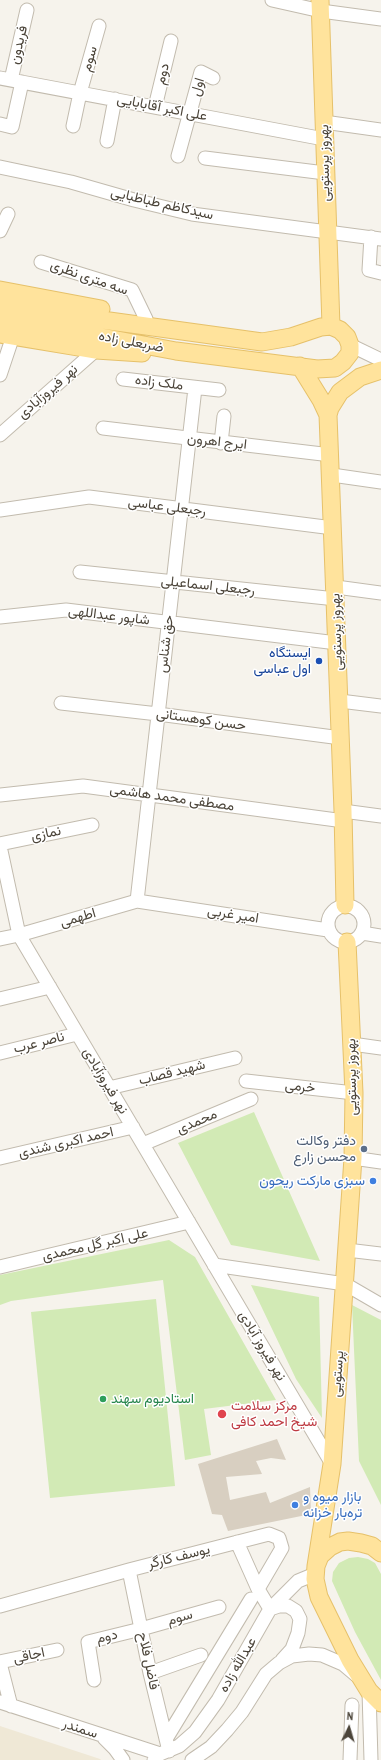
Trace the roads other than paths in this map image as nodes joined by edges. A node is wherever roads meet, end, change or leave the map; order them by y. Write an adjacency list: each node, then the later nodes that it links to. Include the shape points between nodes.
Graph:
1 (272, 0): 2 (street)
2 (320, 5): 4 (street); 13 (main road, بهروز پرستویی)
3 (27, 10): 8 (street, فریدون)
4 (381, 19)
5 (99, 26): 9 (street, سوم)
6 (172, 41): 11 (street, دوم)
7 (213, 78): 12 (street, اول, via 201,72)
8 (11, 80): 9 (street, علی اکبر آقابابایی); 14 (street, فریدون, via 12,126)
9 (80, 93): 10 (street, علی اکبر آقابابایی); 15 (street, سوم)
10 (115, 99): 11 (street, علی اکبر آقابابایی); 18 (street)
11 (154, 107): 12 (street, علی اکبر آقابابایی)
12 (190, 114): 17 (street, علی اکبر آقابابایی); 19 (street)
13 (324, 122): 16 (street); 17 (main road, بهروز پرستویی)
14 (0, 124)
15 (73, 126)
16 (381, 130)
17 (324, 139): 22 (main road, بهروز پرستویی)
18 (107, 141)
19 (178, 156)
20 (205, 158): 22 (street)
21 (0, 167): 25 (street, سیدکاظم طباطبایی, via 71,182 192,214)
22 (325, 172): 25 (main road, بهروز پرستویی)
23 (8, 214): 24 (street)
24 (0, 231)
25 (326, 231): 26 (street, سیدکاظم طباطبایی); 33 (main road, بهروز پرستویی)
26 (376, 238): 28 (street, via 369,270)
27 (41, 262): 32 (street, سه متری نظری, via 132,290)
28 (381, 273)
29 (0, 290): 32 (main road)
30 (0, 306): 34 (main road, ضربعلی زاده)
31 (0, 318): 38 (main road, ضربعلی زاده)
32 (146, 319): 34 (main road)
33 (331, 326): 34 (main road, ضربعلی زاده, via 262,342); 36 (main road, via 347,337)
34 (194, 333)
35 (7, 335): 37 (main road); 42 (street)
36 (350, 345): 39 (street); 40 (main road, ضربعلی زاده, via 350,353 335,368 317,369)
37 (96, 350): 38 (main road, via 139,353); 49 (street, نهر فیروزآبادی)
38 (176, 351): 40 (main road, ضربعلی زاده)
39 (381, 360)
40 (300, 366): 46 (main road, بهروز پرستویی)
41 (381, 370): 46 (main road, via 360,377 340,392)
42 (0, 375)
43 (123, 379): 44 (street, ملک زاده)
44 (196, 388): 45 (street, ملک زاده); 50 (street, حق شناس)
45 (220, 390)
46 (328, 415): 52 (main road, بهروز پرستویی)
47 (224, 416): 51 (street)
48 (103, 428): 50 (street, ایرج اهرون)
49 (0, 435)
50 (190, 440): 51 (street, ایرج اهرون); 55 (street, حق شناس)
51 (221, 443): 52 (street, ایرج اهرون)
52 (331, 455): 53 (main road, بهروز پرستویی)
53 (332, 475): 54 (street); 57 (main road, بهروز پرستویی)
54 (381, 482)
55 (182, 508): 56 (street, رجبعلی عباسی, via 89,497); 57 (street, رجبعلی عباسی); 59 (street, حق شناس)
56 (0, 510)
57 (333, 528): 60 (main road, بهروز پرستویی)
58 (80, 572): 59 (street, رجبعلی اسماعیلی)
59 (173, 582): 60 (street, رجبعلی اسماعیلی); 63 (street, حق شناس)
60 (336, 593): 61 (street, رجبعلی اسماعیلی); 64 (main road, بهروز پرستویی)
61 (381, 593)
62 (0, 617): 63 (street, شاپور عبداللهی, via 66,610)
63 (169, 623): 64 (street, شاپور عبداللهی); 68 (street, حق شناس)
64 (337, 643): 65 (main road, بهروز پرستویی)
65 (340, 701): 67 (street); 69 (main road, بهروز پرستویی)
66 (61, 703): 68 (street, حسن کوهستانی)
67 (381, 706)
68 (158, 714): 69 (street, حسن کوهستانی); 70 (street, حق شناس)
69 (341, 738): 72 (main road, بهروز پرستویی)
70 (149, 794): 71 (street, مصطفی محمد هاشمی, via 83,786); 72 (street, مصطفی محمد هاشمی); 76 (street, حق شناس)
71 (0, 795)
72 (344, 816): 73 (street, مصطفی محمد هاشمی); 77 (main road, بهروز پرستویی)
73 (381, 816)
74 (92, 825): 75 (street, نمازی)
75 (0, 845): 80 (street, نهر فیروزآبادی)
76 (137, 901): 78 (street, امیر غربی); 80 (street, اطهمی)
77 (345, 905): 78 (street, via 330,913 327,921); 79 (street, via 354,907 362,914)
78 (328, 930): 83 (street, via 339,941)
79 (362, 933): 81 (street); 83 (street)
80 (19, 936): 82 (street); 84 (street, نهر فیروزآبادی)
81 (381, 936)
82 (0, 939)
83 (346, 942): 87 (main road, بهروز پرستویی)
84 (50, 987): 85 (street); 86 (street, نهر فیروزآبادی)
85 (0, 999)
86 (78, 1034): 89 (street, ناصر عرب); 92 (street, نهر فیروزآبادی)
87 (352, 1044): 88 (street); 93 (main road, بهروز پرستویی)
88 (381, 1048)
89 (0, 1053)
90 (234, 1058): 92 (street, شهید قصاب)
91 (246, 1081): 93 (street, خرمی)
92 (109, 1088): 95 (street, نهر فیروزآبادی)
93 (354, 1093): 98 (main road, بهروز پرستویی)
94 (251, 1099): 96 (street, محمدی)
95 (133, 1127): 96 (street, نهر فیروزآبادی); 97 (street, احمد اکبری شندی)
96 (143, 1144): 100 (street, نهر فیروزآبادی)
97 (0, 1158)
98 (353, 1158): 99 (street); 101 (main road, بهروز پرستویی)
99 (381, 1162)
100 (189, 1222): 103 (street, نهر فیروزآبادی); 104 (street, علی اکبر گل محمدی)
101 (348, 1250): 102 (street); 105 (main road, بهروز پرستویی)
102 (381, 1254)
103 (214, 1265): 105 (street); 106 (street, نهر فیروزآبادی)
104 (0, 1267)
105 (344, 1284): 107 (street); 108 (main road, پرستویی)
106 (238, 1305): 108 (street, نهر فیروز آبادی)
107 (381, 1305)
108 (332, 1464): 112 (main road)
109 (237, 1542): 111 (street, یوسف کارگر); 113 (street); 113 (street, یوسف کارگر, via 269,1534 279,1538 282,1548)
110 (381, 1553): 112 (main road, via 372,1546 361,1543 340,1542 320,1556)
111 (129, 1570): 114 (street, یوسف کارگر); 117 (street, فاضل فلاح)
112 (315, 1570): 116 (street, عبدالله زاده, via 298,1581); 124 (main road, via 319,1597)
113 (255, 1594): 116 (street); 129 (street)
114 (0, 1606)
115 (219, 1607): 117 (street, سوم)
116 (270, 1610): 121 (street, via 288,1606 296,1611 300,1619 292,1649); 129 (street, عبدالله زاده, via 218,1700 195,1732 179,1746)
117 (141, 1629): 122 (street, فاضل فلاح); 123 (street, دوم, via 88,1642)
118 (57, 1650): 120 (street, اجاقی)
119 (201, 1655): 122 (street)
120 (0, 1663): 126 (street)
121 (279, 1663): 124 (street, عبدالله زاده, via 292,1656 322,1655 343,1664); 131 (street, عبدالله زاده, via 266,1674 228,1730 211,1747)
122 (150, 1673): 129 (street, فاضل فلاح)
123 (94, 1680)
124 (365, 1685): 125 (main road); 133 (street)
125 (381, 1703)
126 (5, 1704): 128 (street, سمندر)
127 (352, 1705): 132 (street)
128 (102, 1736): 129 (street, سمندر); 130 (street)
129 (162, 1751)
130 (123, 1760)
131 (192, 1760)
132 (350, 1760)
133 (371, 1760)

